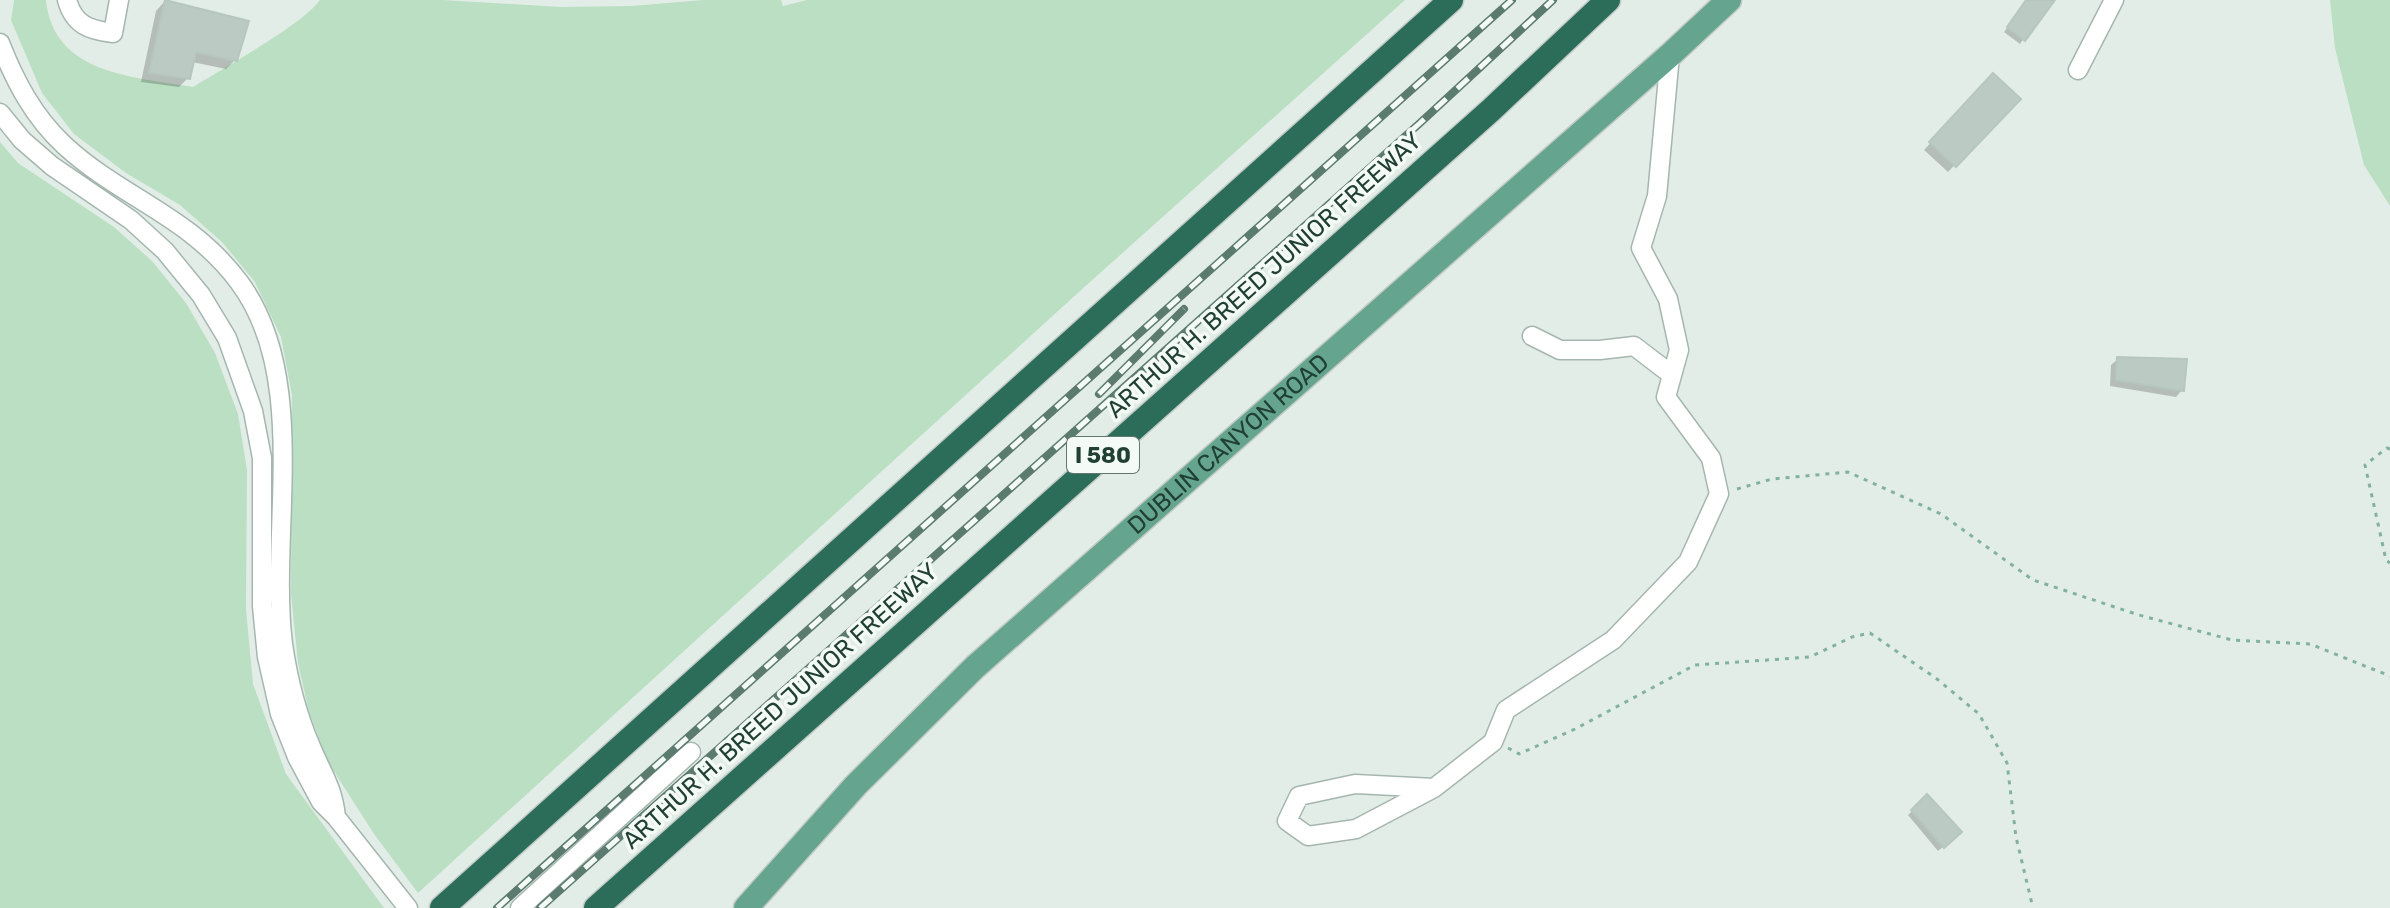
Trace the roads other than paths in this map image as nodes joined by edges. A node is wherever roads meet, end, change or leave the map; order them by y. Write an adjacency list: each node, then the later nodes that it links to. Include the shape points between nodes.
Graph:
1 (67, 0): 2 (street, via 88,29 113,33)
2 (119, 0)
3 (1451, 0): 16 (highway)
4 (1608, 0): 19 (highway, ARTHUR H. BREED JUNIOR FREEWAY / I 580)
5 (1729, 0): 8 (main road, DUBLIN CANYON ROAD)
6 (2114, 0): 9 (street)
7 (0, 43): 15 (street, via 32,110 63,144 215,253 263,324 280,392 283,645 311,748 334,794)
8 (1670, 55): 12 (street, via 1657,196 1641,248 1668,299 1679,350); 20 (main road, DUBLIN CANYON ROAD, via 975,667 864,777)
9 (2078, 70)
10 (0, 113): 15 (street, via 52,166 131,220 165,251 227,338 253,411 262,458 267,657 297,757 321,802)
11 (1532, 336): 12 (street, via 1560,350 1634,346)
12 (1672, 375): 14 (street, via 1666,397 1711,458 1719,494 1688,562 1613,640 1506,710 1493,742)
13 (692, 753): 18 (street)
14 (1434, 788): 14 (street, via 1355,784 1299,796 1287,821 1308,836 1356,829)
15 (336, 817): 17 (street)
16 (451, 900)
17 (408, 908)
18 (520, 908)
19 (596, 908)
20 (746, 908)

